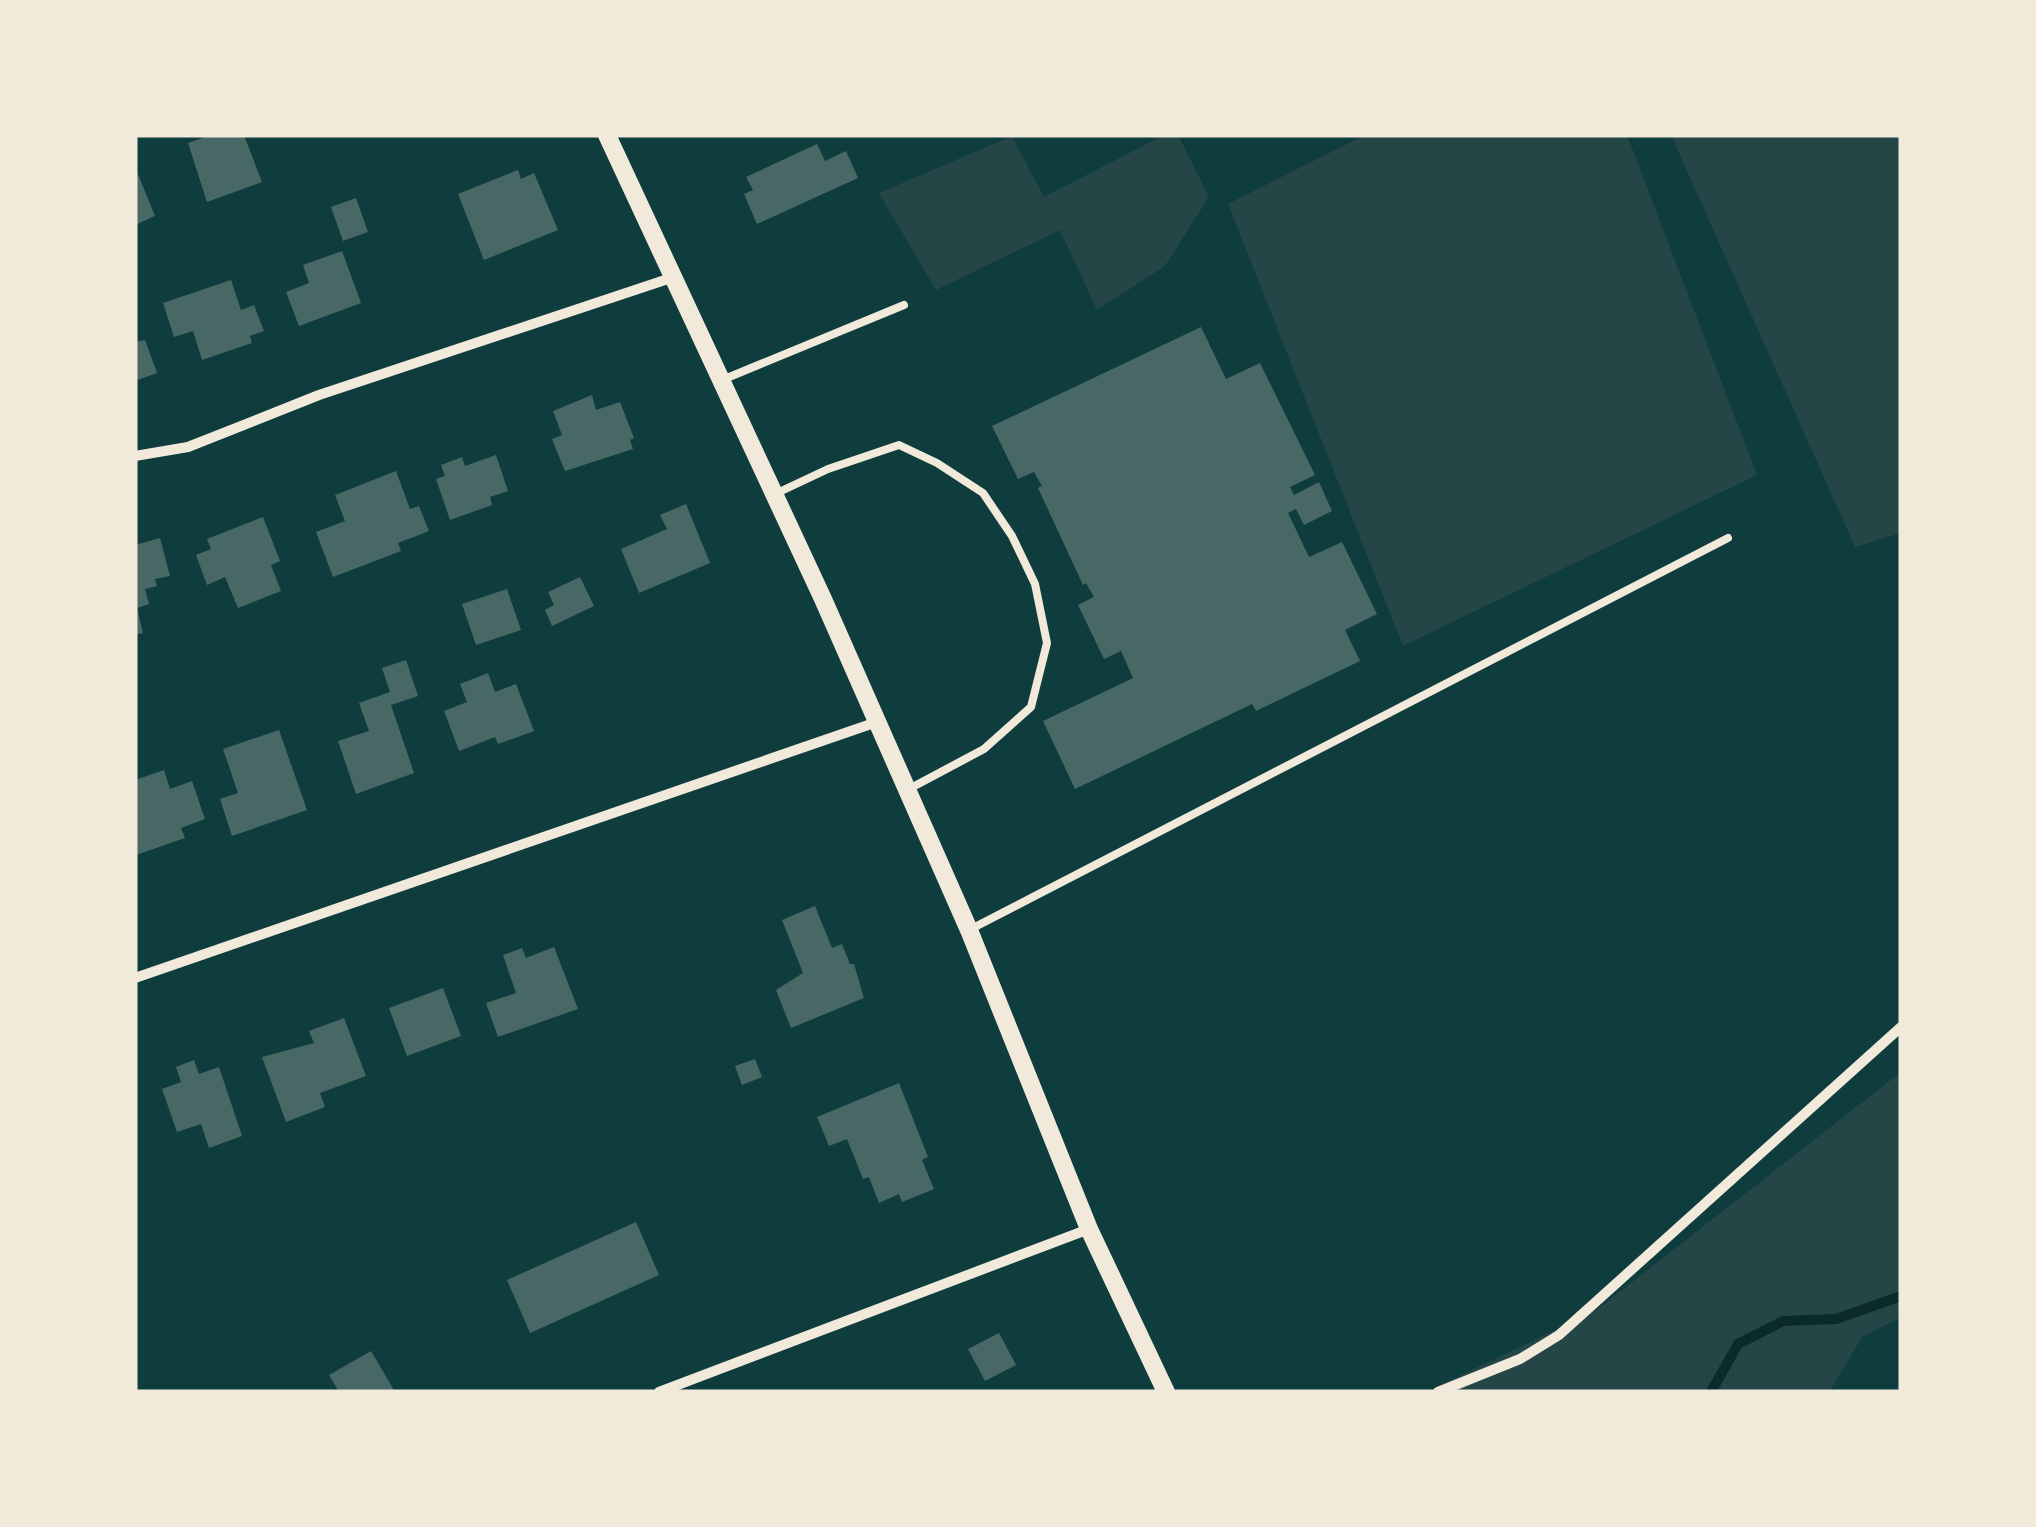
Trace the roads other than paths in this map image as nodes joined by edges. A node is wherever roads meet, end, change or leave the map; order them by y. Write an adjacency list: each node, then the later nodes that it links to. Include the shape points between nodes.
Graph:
1 (607, 135): 2 (street)
2 (675, 276): 4 (street); 5 (street, via 319,395 188,448)
3 (904, 305): 4 (lane)
4 (722, 380): 6 (street)
5 (135, 456)
6 (775, 494): 8 (street); 9 (lane, via 899,445 983,493 1035,584 1047,644 1031,707 984,749)
7 (1728, 538): 10 (lane)
8 (874, 722): 9 (street); 11 (street)
9 (906, 790): 10 (street)
10 (968, 930): 13 (street)
11 (135, 978)
12 (1901, 1026): 16 (street, via 1558,1335 1520,1359)
13 (1089, 1230): 14 (street); 15 (street)
14 (660, 1392)
15 (1166, 1392)
16 (1438, 1392)

